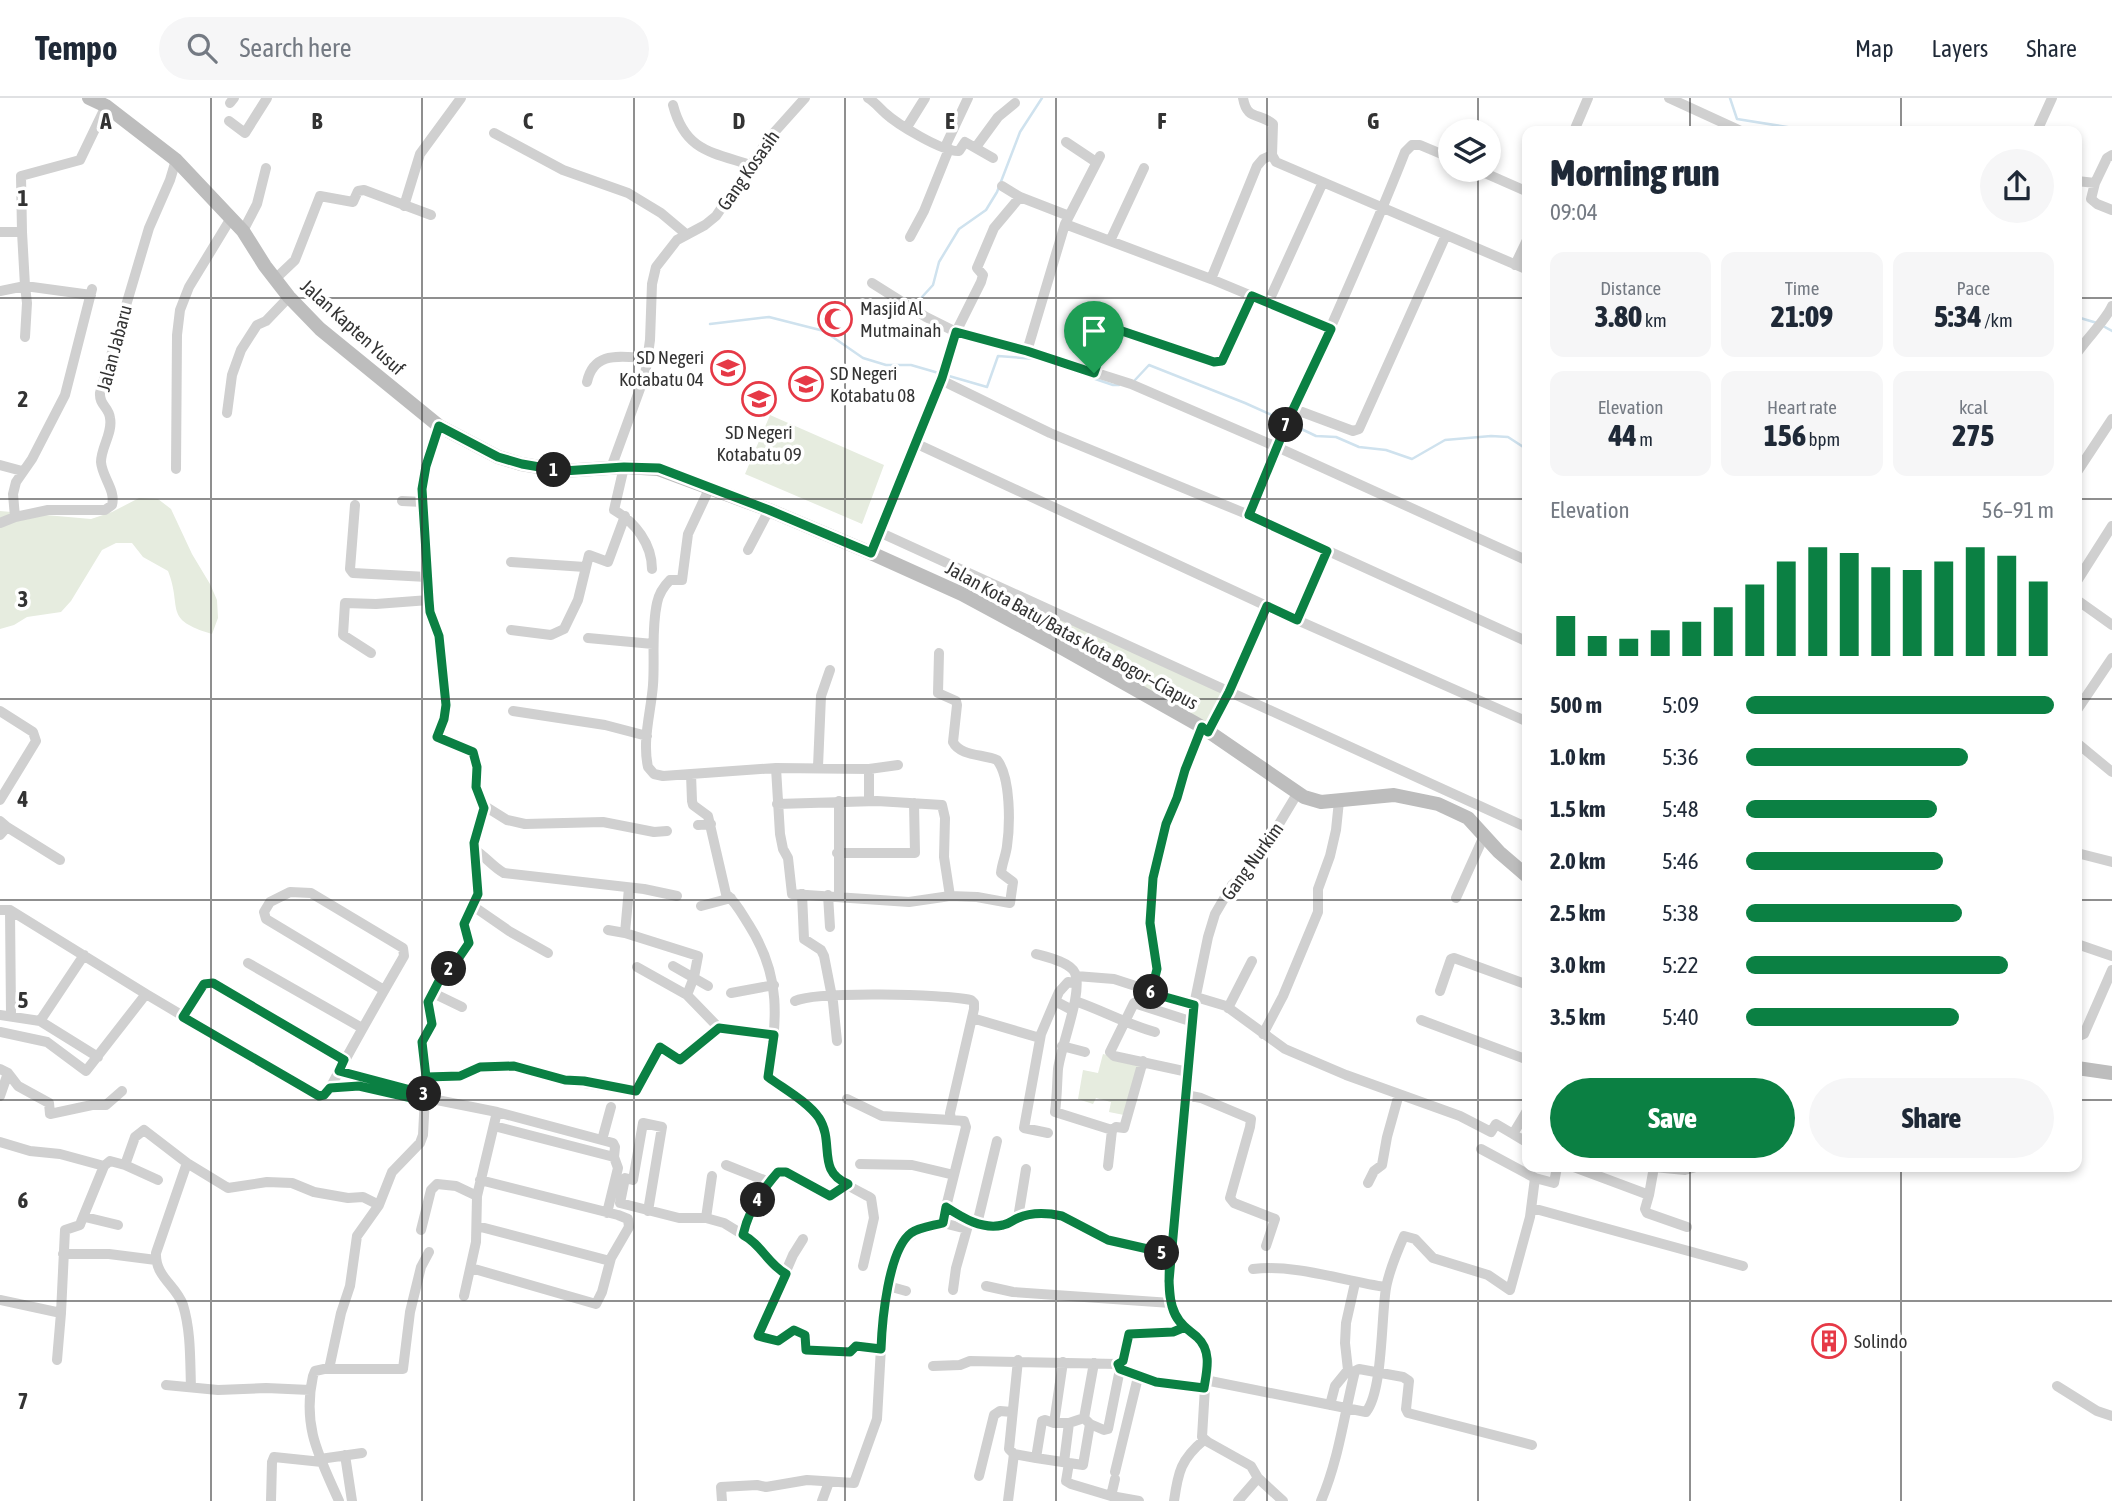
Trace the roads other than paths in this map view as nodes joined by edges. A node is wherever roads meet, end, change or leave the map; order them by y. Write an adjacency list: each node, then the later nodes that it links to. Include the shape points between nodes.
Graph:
1 (89, 98): 14 (main road, Jalan Kapten Yusuf)
2 (267, 98): 15 (street, via 245,132)
3 (461, 98): 39 (street, via 420,154)
4 (805, 98): 29 (street, Gang Kosasih)
5 (868, 98): 19 (street)
6 (925, 98): 19 (street)
7 (968, 98): 23 (street)
8 (1243, 98): 25 (street, via 1250,114 1273,124)
9 (1588, 98): 16 (street)
10 (1669, 98): 17 (street)
11 (2052, 98): 18 (street)
12 (1016, 103): 22 (street, via 998,117)
13 (673, 105): 29 (street, via 682,129 696,146)
14 (106, 106): 28 (main road, Jalan Kapten Yusuf); 47 (street, via 80,160 21,176)
15 (229, 121)
16 (1576, 126)
17 (1730, 126)
18 (2039, 126)
19 (907, 127): 23 (street)
20 (494, 132): 48 (street, via 563,170 628,193)
21 (1066, 142): 44 (street, via 1098,159)
22 (976, 147): 23 (street, via 965,142 958,151); 27 (street)
23 (947, 148): 50 (street)
24 (1438, 153): 40 (street, via 1420,145 1409,147)
25 (1272, 155): 33 (street, via 1276,162); 56 (street, via 1257,166)
26 (2112, 155): 35 (street, via 2106,158)
27 (993, 158)
28 (176, 160): 43 (main road, Jalan Kapten Yusuf); 91 (street, Jalan Jabaru, via 149,228 100,393 111,420 101,459 113,505 105,510 48,510)
29 (751, 165): 48 (street, Gang Kosasih, via 716,216)
30 (1144, 168): 51 (street)
31 (266, 169): 45 (street, via 257,204)
32 (1501, 180): 37 (street)
33 (1323, 182): 40 (street); 62 (street)
34 (2082, 182): 35 (street)
35 (2095, 183): 41 (street, via 2091,199)
36 (1002, 186): 38 (street)
37 (1522, 189)
38 (1020, 197): 44 (street); 65 (street, via 989,236 977,268 983,275 981,282)
39 (404, 206): 42 (street); 55 (street, via 364,190 358,191 353,202 320,196 295,260)
40 (1383, 208): 49 (street); 64 (street)
41 (2112, 210)
42 (431, 215)
43 (231, 218): 45 (main road, Jalan Kapten Yusuf); 82 (street, via 180,310)
44 (1067, 220): 51 (street); 68 (street)
45 (243, 231): 55 (main road, Jalan Kapten Yusuf)
46 (0, 232): 47 (street)
47 (22, 232): 58 (street)
48 (686, 234): 69 (street, Gang Kosasih, via 669,248 653,275)
49 (1446, 234): 53 (street); 74 (street, via 1359,429)
50 (910, 237)
51 (1110, 241): 56 (street)
52 (1522, 249): 53 (street)
53 (1515, 264): 54 (street)
54 (1522, 267)
55 (275, 279): 60 (main road, Jalan Kapten Yusuf)
56 (1211, 279): 61 (street)
57 (872, 283): 65 (street)
58 (25, 286): 59 (street); 66 (street); 83 (street, via 91,292 65,395)
59 (0, 291)
60 (289, 296): 73 (street, via 257,325 240,350); 76 (main road, Jalan Kapten Yusuf, via 320,329)
61 (1252, 296): 62 (street); 70 (street, via 1222,361 1110,327)
62 (1268, 303): 64 (street)
63 (2112, 306): 67 (street)
64 (1331, 329): 74 (street)
65 (956, 332): 68 (street); 71 (street)
66 (25, 337)
67 (2082, 346)
68 (1027, 351): 70 (street)
69 (648, 358): 72 (street, via 604,359 590,369); 81 (street, Gang Kosasih)
70 (1094, 373): 78 (street, via 1131,384)
71 (943, 375): 77 (street); 89 (street, via 1051,433)
72 (587, 382)
73 (227, 413)
74 (1292, 413): 78 (street)
75 (2112, 419): 79 (street)
76 (439, 426): 81 (main road, Jalan Kapten Yusuf, via 498,457 522,464 563,471); 86 (street, via 426,466)
77 (915, 443): 94 (street); 106 (street)
78 (1277, 447): 89 (street); 98 (street)
79 (2082, 464)
80 (0, 466): 83 (street)
81 (617, 468): 84 (main road, Jalan Kota Batu/Batas Kota Bogor–Ciapus, via 659,468); 90 (street, Gang Kosasih, via 614,510)
82 (176, 469)
83 (22, 471): 91 (street, via 14,488)
84 (710, 487): 88 (main road, Jalan Kota Batu/Batas Kota Bogor–Ciapus); 112 (street, via 688,534 681,579 670,579 661,592)
85 (402, 501): 86 (street)
86 (422, 502): 103 (street)
87 (355, 505): 103 (street, via 353,573)
88 (769, 510): 95 (street); 97 (main road, Jalan Kota Batu/Batas Kota Bogor–Ciapus)
89 (1249, 515): 96 (street)
90 (625, 516): 100 (street, via 608,562 589,555); 101 (street, via 643,537)
91 (15, 517): 92 (street, Jalan Jabaru)
92 (0, 523)
93 (2112, 526): 102 (street)
94 (879, 532): 97 (street); 117 (street)
95 (748, 550)
96 (1327, 551): 107 (street); 111 (street)
97 (871, 553): 122 (main road, Jalan Kota Batu/Batas Kota Bogor–Ciapus, via 962,594)
98 (1522, 558)
99 (511, 562): 100 (street)
100 (585, 567): 109 (street, via 578,600 564,629 551,635)
101 (652, 569)
102 (2082, 573)
103 (428, 577): 104 (street)
104 (429, 600): 113 (street, via 345,603 343,635); 138 (street, via 439,636 446,705 437,737 473,752 476,787)
105 (2082, 604): 108 (street)
106 (1267, 606): 107 (street); 117 (street)
107 (1297, 620): 121 (street)
108 (2112, 625)
109 (511, 630)
110 (588, 638): 112 (street)
111 (1522, 639)
112 (653, 645): 123 (street)
113 (371, 653)
114 (939, 653): 155 (street, via 938,693 957,705 955,746 1001,765 1008,827 1001,873 1013,885 1008,903)
115 (2112, 658): 118 (street)
116 (830, 670): 126 (street, via 822,688)
117 (1229, 692): 122 (street); 141 (street)
118 (2082, 703)
119 (0, 711): 132 (street, via 33,732 36,741)
120 (513, 711): 123 (street)
121 (1522, 719)
122 (1205, 730): 131 (main road, Jalan Kota Batu/Batas Kota Bogor–Ciapus); 183 (street, via 1166,824 1153,878 1150,923 1157,969)
123 (647, 736): 130 (street, via 646,760 654,774)
124 (2082, 747): 129 (street)
125 (898, 765): 128 (street)
126 (818, 767): 127 (street); 128 (street)
127 (776, 768): 130 (street); 137 (street)
128 (869, 769): 134 (street)
129 (2112, 772)
130 (691, 774): 139 (street, via 693,805)
131 (1297, 794): 135 (main road, Jalan Kota Batu/Batas Kota Bogor–Ciapus, via 1315,801); 189 (street, Gang Nurkim, via 1215,914)
132 (0, 800)
133 (839, 801): 134 (street); 137 (street); 146 (street)
134 (869, 801): 136 (street)
135 (1339, 801): 144 (main road, Jalan Kota Batu/Batas Kota Bogor–Ciapus, via 1409,796 1468,818); 205 (street, via 1333,843 1318,889 1318,912)
136 (914, 803): 146 (street, via 915,853); 155 (street, via 938,804 944,809)
137 (777, 804): 152 (street, via 791,893)
138 (483, 805): 143 (street, via 507,820 525,824 603,821); 145 (street)
139 (711, 824): 140 (street); 156 (street, via 726,894)
140 (698, 825)
141 (1522, 825)
142 (2, 827): 148 (street)
143 (667, 831)
144 (1484, 836): 150 (main road, Jalan Kota Batu/Batas Kota Bogor–Ciapus); 157 (street)
145 (475, 850): 151 (street, via 504,873); 158 (street, via 478,894)
146 (837, 853): 154 (street)
147 (2082, 854): 149 (street)
148 (60, 860)
149 (2112, 862)
150 (1522, 871)
151 (629, 888): 153 (street); 163 (street)
152 (802, 894): 154 (street); 186 (street, via 804,939 824,956)
153 (677, 896)
154 (834, 896): 155 (street, via 909,902); 161 (street)
155 (950, 896)
156 (731, 898): 159 (street); 177 (street, via 752,929)
157 (1457, 898)
158 (473, 906): 165 (street); 181 (street, via 464,924 468,946)
159 (701, 906)
160 (5, 910): 167 (street); 194 (street)
161 (830, 927)
162 (608, 930): 163 (street)
163 (625, 933): 174 (street, via 698,956)
164 (2082, 946): 168 (street)
165 (548, 953)
166 (1036, 954): 175 (street, via 1071,968)
167 (84, 955): 184 (street); 200 (street)
168 (2112, 956)
169 (1252, 961): 193 (street)
170 (248, 963): 201 (street)
171 (673, 966): 174 (street)
172 (637, 967): 185 (street)
173 (2112, 970): 207 (street)
174 (694, 977): 178 (street); 185 (street)
175 (1076, 980): 183 (street, via 1114,979); 188 (street, via 1064,985); 191 (street)
176 (1522, 983): 180 (street, via 1454,958)
177 (774, 985): 182 (street); 206 (street)
178 (708, 986)
179 (384, 990): 179 (street, via 404,957 403,948 311,893 290,892 267,905 264,912 269,921); 201 (street)
180 (1440, 991)
181 (433, 993): 192 (street); 222 (street, via 428,1002 432,1024 422,1042)
182 (732, 993)
183 (1151, 993): 189 (street); 190 (street)
184 (146, 994): 195 (street); 213 (street)
185 (687, 995): 202 (street)
186 (831, 996): 187 (street); 196 (street, via 967,999 974,1003); 210 (street)
187 (795, 1001)
188 (1055, 1001): 191 (street); 208 (street)
189 (1195, 1001): 193 (street); 198 (street, Gang Nurkim)
190 (1135, 1003): 198 (street); 199 (street)
191 (1074, 1006): 199 (street, via 1104,1012); 211 (street)
192 (462, 1007)
193 (1228, 1007): 205 (street)
194 (5, 1015): 200 (street)
195 (183, 1017): 215 (street, via 204,984 213,983); 223 (street, via 313,1093 324,1095)
196 (972, 1018): 208 (street); 233 (street)
197 (1421, 1020): 214 (street)
198 (1193, 1022): 220 (street, Gang Nurkim)
199 (1124, 1023): 203 (street); 216 (street, via 1111,1055)
200 (44, 1024): 209 (street); 213 (street)
201 (362, 1028): 215 (street)
202 (719, 1028): 206 (street); 222 (street, via 680,1060 660,1047 636,1091 514,1066)
203 (1156, 1031)
204 (0, 1032): 209 (street)
205 (1263, 1034): 225 (street, via 1285,1049)
206 (774, 1035): 262 (street, via 768,1077 818,1117 832,1173)
207 (2082, 1035)
208 (1040, 1038): 236 (street, via 1024,1128)
209 (41, 1040): 213 (street, via 86,1071)
210 (837, 1041)
211 (1062, 1046): 212 (street); 235 (street, via 1055,1112)
212 (1085, 1052)
213 (98, 1057)
214 (1522, 1058)
215 (344, 1060): 219 (street)
216 (1143, 1061): 220 (street); 235 (street, via 1124,1126)
217 (2082, 1069): 221 (main road)
218 (4, 1071): 224 (street, via 18,1086 49,1103 50,1114 106,1105); 227 (street)
219 (339, 1071): 223 (street); 228 (street)
220 (1188, 1072): 226 (street, Gang Nurkim)
221 (2112, 1073)
222 (426, 1077): 228 (street)
223 (330, 1088): 228 (street, via 359,1086)
224 (122, 1091)
225 (1399, 1094): 237 (street, via 1491,1132 1496,1124); 263 (street, via 1382,1165)
226 (1186, 1095): 282 (street, via 1251,1119 1230,1198 1275,1219); 285 (street, Gang Nurkim)
227 (0, 1096)
228 (426, 1098): 231 (street); 266 (street, via 422,1140 392,1172)
229 (847, 1099): 233 (street, via 882,1116)
230 (611, 1107): 239 (street)
231 (497, 1112): 234 (street); 239 (street)
232 (1522, 1119): 237 (street)
233 (951, 1120): 256 (street, via 964,1121 966,1127)
234 (494, 1126): 243 (street); 260 (street)
235 (1112, 1130): 249 (street)
236 (1048, 1133)
237 (1513, 1134): 238 (street)
238 (1522, 1139)
239 (602, 1140): 243 (street, via 615,1144)
240 (997, 1141): 275 (street)
241 (0, 1142): 248 (street)
242 (1481, 1149): 251 (street)
243 (614, 1157): 270 (street, via 618,1168)
244 (187, 1163): 246 (street, via 144,1130 135,1137); 266 (street, via 228,1188 292,1183 314,1192 366,1198); 286 (street)
245 (860, 1164): 256 (street, via 912,1165)
246 (125, 1165): 248 (street, via 110,1161); 259 (street)
247 (726, 1165): 261 (street)
248 (104, 1166): 271 (street)
249 (1108, 1166)
250 (1026, 1169): 273 (street)
251 (1522, 1171)
252 (1524, 1172): 258 (street)
253 (1556, 1172): 258 (street, via 1554,1183)
254 (1587, 1172): 264 (street)
255 (1653, 1172): 264 (street)
256 (954, 1174): 267 (street)
257 (712, 1176): 272 (street)
258 (1535, 1178): 268 (street)
259 (158, 1180)
260 (480, 1181): 265 (street); 270 (street)
261 (769, 1182): 262 (street, via 782,1171 830,1196); 280 (street)
262 (848, 1184): 288 (street, via 872,1198 874,1206)
263 (1367, 1184)
264 (1649, 1195): 278 (street, via 1647,1213)
265 (477, 1196): 277 (street); 279 (street, via 456,1186 437,1184 431,1190)
266 (379, 1205): 311 (street, via 357,1236)
267 (946, 1207): 274 (street); 275 (street)
268 (1532, 1208): 289 (street); 296 (street, via 1510,1290 1488,1275 1433,1258 1405,1235)
269 (648, 1211): 269 (street, via 620,1203 625,1178 633,1180 643,1124 662,1127); 272 (street)
270 (607, 1213): 287 (street, via 628,1219 629,1224)
271 (85, 1217): 276 (street); 284 (street, via 65,1230)
272 (706, 1218): 280 (street)
273 (1018, 1218): 275 (street, via 1005,1225); 285 (street, via 1062,1216 1108,1240)
274 (943, 1223): 294 (street, via 919,1229 902,1242); 297 (street, via 968,1232)
275 (977, 1224)
276 (118, 1225)
277 (477, 1226): 287 (street); 290 (street)
278 (1687, 1227)
279 (421, 1230)
280 (743, 1235): 292 (street)
281 (803, 1239): 292 (street)
282 (1266, 1246)
283 (429, 1252): 311 (street, via 410,1312 403,1369)
284 (63, 1254): 286 (street); 302 (street)
285 (1170, 1254): 301 (street, Gang Nurkim)
286 (156, 1260): 317 (street, via 184,1308)
287 (610, 1261): 290 (street, via 596,1304)
288 (863, 1266)
289 (1743, 1266)
290 (471, 1268): 299 (street)
291 (1253, 1269): 293 (street, via 1279,1266)
292 (786, 1274): 304 (street, via 758,1336 778,1341 794,1330 805,1335 806,1350)
293 (1355, 1283): 296 (street); 319 (street, via 1346,1323 1348,1370 1335,1386)
294 (888, 1286): 298 (street); 304 (street)
295 (986, 1286): 301 (street, via 1013,1292)
296 (1387, 1287): 312 (street)
297 (953, 1290)
298 (906, 1291)
299 (464, 1296)
300 (0, 1300): 302 (street)
301 (1171, 1303): 303 (street, Gang Nurkim)
302 (61, 1313): 305 (street)
303 (1185, 1327): 310 (street, via 1129,1334); 314 (street, Gang Nurkim, via 1206,1350)
304 (881, 1349): 336 (street, via 877,1419 868,1446 853,1483)
305 (57, 1360)
306 (1018, 1360): 307 (street); 309 (street); 321 (street)
307 (1063, 1362): 308 (street); 324 (street)
308 (1094, 1363): 310 (street); 323 (street)
309 (933, 1366)
310 (1119, 1366): 313 (street); 323 (street, via 1108,1429)
311 (329, 1369): 318 (street, via 315,1371)
312 (1378, 1373): 320 (street, via 1355,1371); 320 (street, via 1368,1410); 327 (street, via 1409,1381 1408,1413)
313 (1138, 1377): 314 (street, via 1169,1385); 337 (street)
314 (1205, 1384): 319 (street); 326 (street, Gang Nurkim)
315 (166, 1385): 317 (street)
316 (2057, 1386): 322 (street)
317 (191, 1387): 318 (street)
318 (310, 1390): 332 (street, via 310,1431)
319 (1330, 1405): 320 (street)
320 (1345, 1408): 348 (street, via 1333,1473)
321 (1012, 1412): 329 (street, via 1008,1445); 334 (street, via 994,1415)
322 (2112, 1416)
323 (1087, 1421): 325 (street); 333 (street, via 1083,1465)
324 (1054, 1423): 325 (street); 331 (street, via 1042,1421)
325 (1069, 1423): 333 (street)
326 (1204, 1440): 335 (street, via 1251,1466); 345 (street, via 1184,1460)
327 (1532, 1445)
328 (362, 1453): 330 (street)
329 (1014, 1454): 331 (street); 343 (street)
330 (345, 1455): 332 (street); 340 (street)
331 (1036, 1458): 333 (street)
332 (321, 1461): 338 (street, via 274,1457); 339 (street)
333 (1067, 1462): 337 (street, via 1067,1483)
334 (979, 1476)
335 (1258, 1478): 346 (street); 347 (street)
336 (829, 1482): 341 (street, via 721,1487); 342 (street)
337 (1111, 1496): 344 (street)
338 (271, 1501)
339 (339, 1501)
340 (352, 1501)
341 (722, 1501)
342 (822, 1501)
343 (1008, 1501)
344 (1139, 1501)
345 (1174, 1501)
346 (1238, 1501)
347 (1283, 1501)
348 (1321, 1501)

